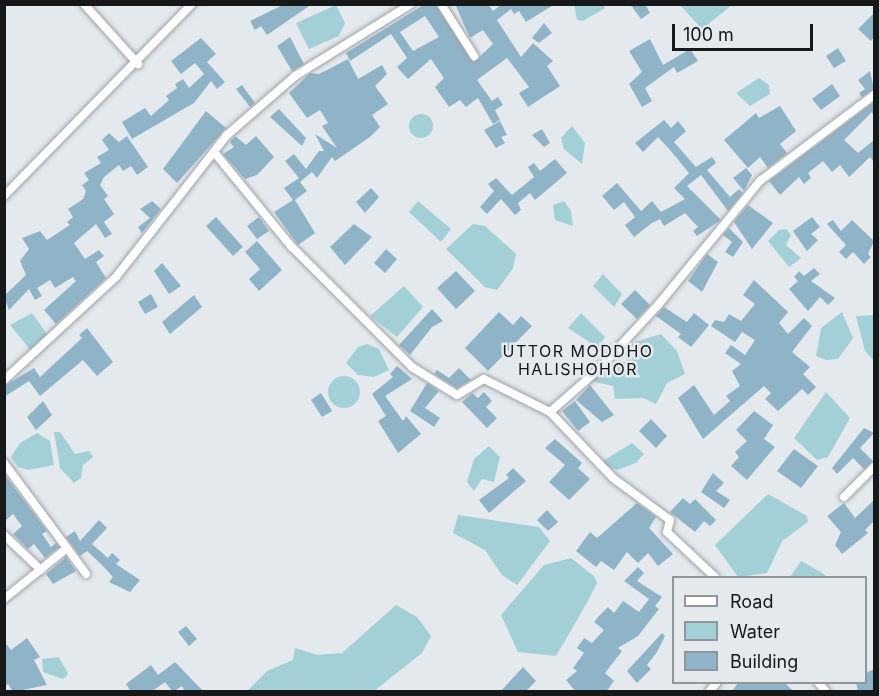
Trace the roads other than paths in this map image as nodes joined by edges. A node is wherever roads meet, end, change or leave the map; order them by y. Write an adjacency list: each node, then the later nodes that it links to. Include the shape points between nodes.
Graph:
1 (84, 4): 6 (street)
2 (192, 4): 6 (street)
3 (411, 4): 8 (street, via 295,76 227,135)
4 (441, 4): 5 (street)
5 (474, 56)
6 (138, 64): 9 (street)
7 (874, 95): 11 (street, via 760,182 658,305 598,370)
8 (214, 152): 10 (street, via 116,277); 11 (street, via 291,246 412,367 457,395 484,379)
9 (4, 196)
10 (4, 380)
11 (550, 412): 19 (street, via 613,478 670,520 667,531)
12 (4, 463): 16 (street)
13 (874, 467): 14 (street)
14 (844, 497)
15 (4, 535): 17 (street)
16 (67, 548): 17 (street); 18 (street)
17 (41, 570): 20 (street)
18 (86, 574)
19 (714, 576)
20 (4, 598)

